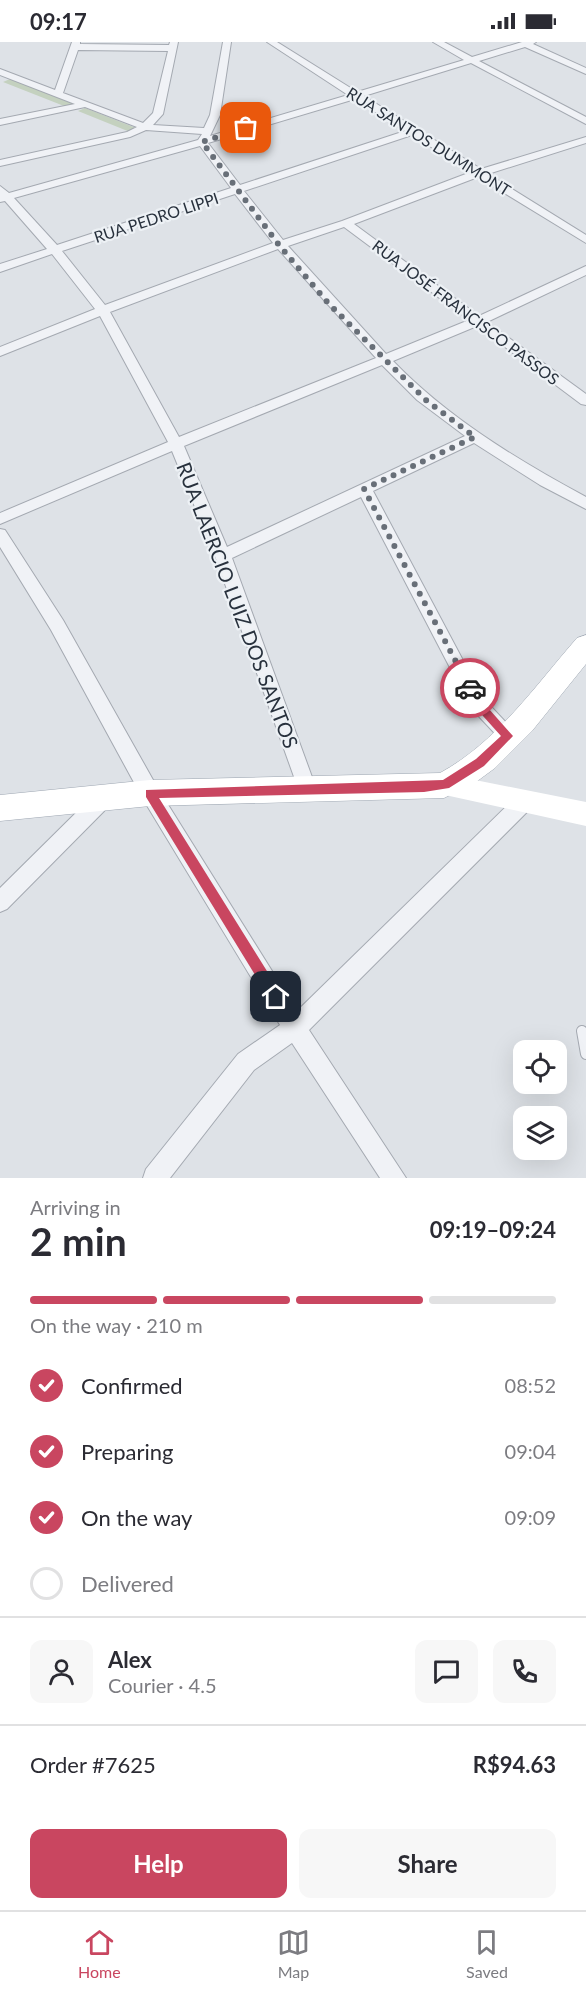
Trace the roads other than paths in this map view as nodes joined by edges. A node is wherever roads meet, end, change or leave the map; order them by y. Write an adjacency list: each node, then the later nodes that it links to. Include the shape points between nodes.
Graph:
1 (227, 42): 24 (street, via 215,116)
2 (272, 42): 11 (street, RUA SANTOS DUMMONT)
3 (437, 42): 7 (street)
4 (528, 43): 7 (street); 8 (street)
5 (75, 44): 6 (street); 12 (street)
6 (174, 45): 21 (street, via 158,114)
7 (470, 60): 11 (street); 18 (street)
8 (586, 71)
9 (2, 74): 12 (street)
10 (0, 83): 13 (street)
11 (355, 94): 22 (street, RUA SANTOS DUMMONT); 24 (street)
12 (58, 95): 15 (street)
13 (32, 96)
14 (42, 100): 16 (street)
15 (84, 105): 16 (street); 21 (street)
16 (63, 108): 17 (street); 19 (street)
17 (86, 117)
18 (586, 121)
19 (0, 122)
20 (108, 126): 23 (street)
21 (145, 128): 23 (street); 24 (street)
22 (414, 131): 27 (street, RUA SANTOS DUMMONT); 28 (street, RUA PEDRO LIPPI)
23 (130, 134): 26 (street)
24 (205, 136): 28 (street); 29 (street)
25 (586, 140): 27 (street)
26 (0, 164)
27 (479, 173): 30 (street); 31 (street, RUA SANTOS DUMMONT)
28 (237, 191): 32 (street); 33 (street, RUA PEDRO LIPPI)
29 (2, 195): 33 (street, RUA LAERCIO LUIZ DOS SANTOS)
30 (346, 223): 32 (street); 37 (street, RUA JOSÉ FRANCISCO PASSOS)
31 (586, 240)
32 (279, 245): 36 (street); 39 (street, via 329,304)
33 (55, 250): 34 (street, RUA PEDRO LIPPI); 36 (street, RUA LAERCIO LUIZ DOS SANTOS)
34 (0, 268)
35 (586, 270): 37 (street)
36 (103, 310): 38 (street); 42 (street, RUA LAERCIO LUIZ DOS SANTOS)
37 (478, 321): 39 (street); 40 (street, RUA JOSÉ FRANCISCO PASSOS)
38 (0, 352)
39 (385, 360): 41 (street, via 427,401); 42 (street)
40 (586, 401)
41 (475, 437): 43 (street); 44 (street)
42 (176, 444): 45 (street); 47 (street, RUA LAERCIO LUIZ DOS SANTOS)
43 (364, 489): 47 (street); 49 (street, via 477,703)
44 (586, 504)
45 (0, 519)
46 (0, 534): 52 (street, via 57,625)
47 (223, 556): 51 (street, RUA LAERCIO LUIZ DOS SANTOS)
48 (586, 645): 49 (main road)
49 (508, 736): 50 (main road, via 480,763)
50 (445, 785): 51 (main road); 54 (street)
51 (306, 788): 52 (main road)
52 (150, 793): 53 (main road); 58 (street)
53 (105, 797): 55 (main road); 57 (street)
54 (526, 800): 56 (street); 58 (street)
55 (0, 808)
56 (586, 814)
57 (0, 902)
58 (295, 1028): 61 (street, via 246,1062); 62 (street)
59 (582, 1031): 60 (lane)
60 (586, 1054)
61 (155, 1178)
62 (394, 1178)

